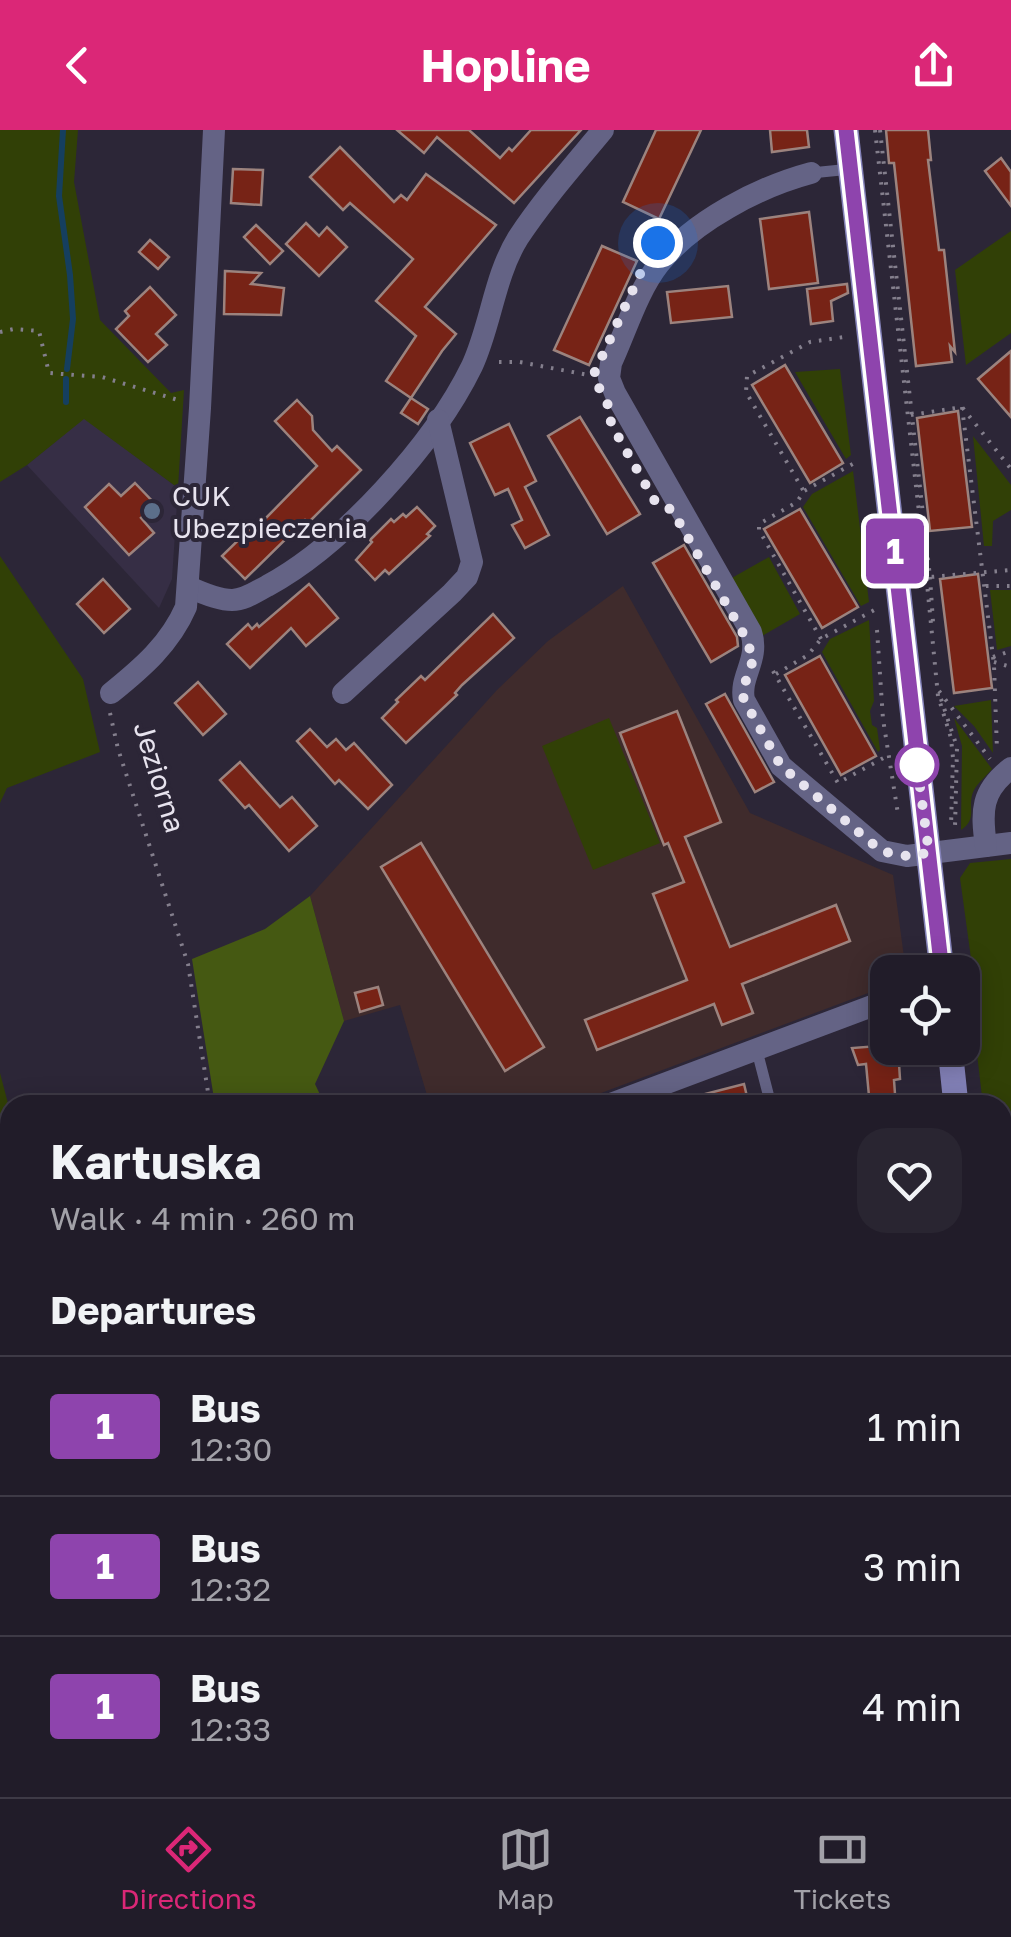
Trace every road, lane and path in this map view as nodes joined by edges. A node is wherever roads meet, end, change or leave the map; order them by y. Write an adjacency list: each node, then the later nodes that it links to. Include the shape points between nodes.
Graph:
1 (214, 130): 12 (street, Jeziorna)
2 (603, 130): 9 (street, via 518,238)
3 (846, 130): 5 (main road)
4 (877, 130): 13 (path); 40 (path, via 938,696 953,758)
5 (851, 169): 6 (lane); 40 (main road)
6 (811, 173): 28 (street, via 742,201 674,249 649,279 610,371 615,393 751,632)
7 (0, 332): 12 (path, via 39,330 49,373 102,377)
8 (844, 337): 17 (path, via 810,342 747,376 746,392)
9 (474, 362): 10 (path, via 520,362); 14 (street)
10 (593, 376)
11 (962, 407): 13 (path); 16 (path); 19 (path)
12 (200, 408): 23 (street, Jeziorna)
13 (911, 415): 20 (path)
14 (438, 420): 23 (street, via 382,492 291,573 233,600); 34 (street, via 471,569)
15 (859, 460): 17 (path)
16 (1011, 469)
17 (804, 491): 26 (path, via 759,530)
18 (1011, 570): 19 (path)
19 (982, 572): 20 (path); 21 (path)
20 (930, 577): 32 (path)
21 (984, 586): 22 (path); 29 (path)
22 (1011, 586)
23 (189, 588): 33 (street, Jeziorna, via 178,627)
24 (876, 609): 26 (path)
25 (877, 626): 35 (path)
26 (820, 639): 31 (path, via 808,655)
27 (1011, 651): 29 (path)
28 (755, 654): 31 (path); 40 (street, via 742,692 781,766 882,851)
29 (994, 659): 30 (path); 36 (path)
30 (1011, 666)
31 (776, 674): 35 (path, via 838,783)
32 (938, 692): 36 (path); 40 (path, via 957,747 954,834)
33 (110, 693): 45 (path, Jeziorna, via 118,749 188,964)
34 (343, 693)
35 (887, 756): 37 (path)
36 (1002, 762): 39 (street, via 984,803)
37 (899, 819)
38 (1011, 843): 39 (street)
39 (986, 846): 40 (street)
40 (946, 851): 41 (main road)
41 (943, 955)
42 (870, 1007): 43 (street)
43 (756, 1048): 46 (street); 47 (lane)
44 (952, 1065): 48 (main road)
45 (208, 1095)
46 (634, 1095)
47 (769, 1095)
48 (955, 1095)

